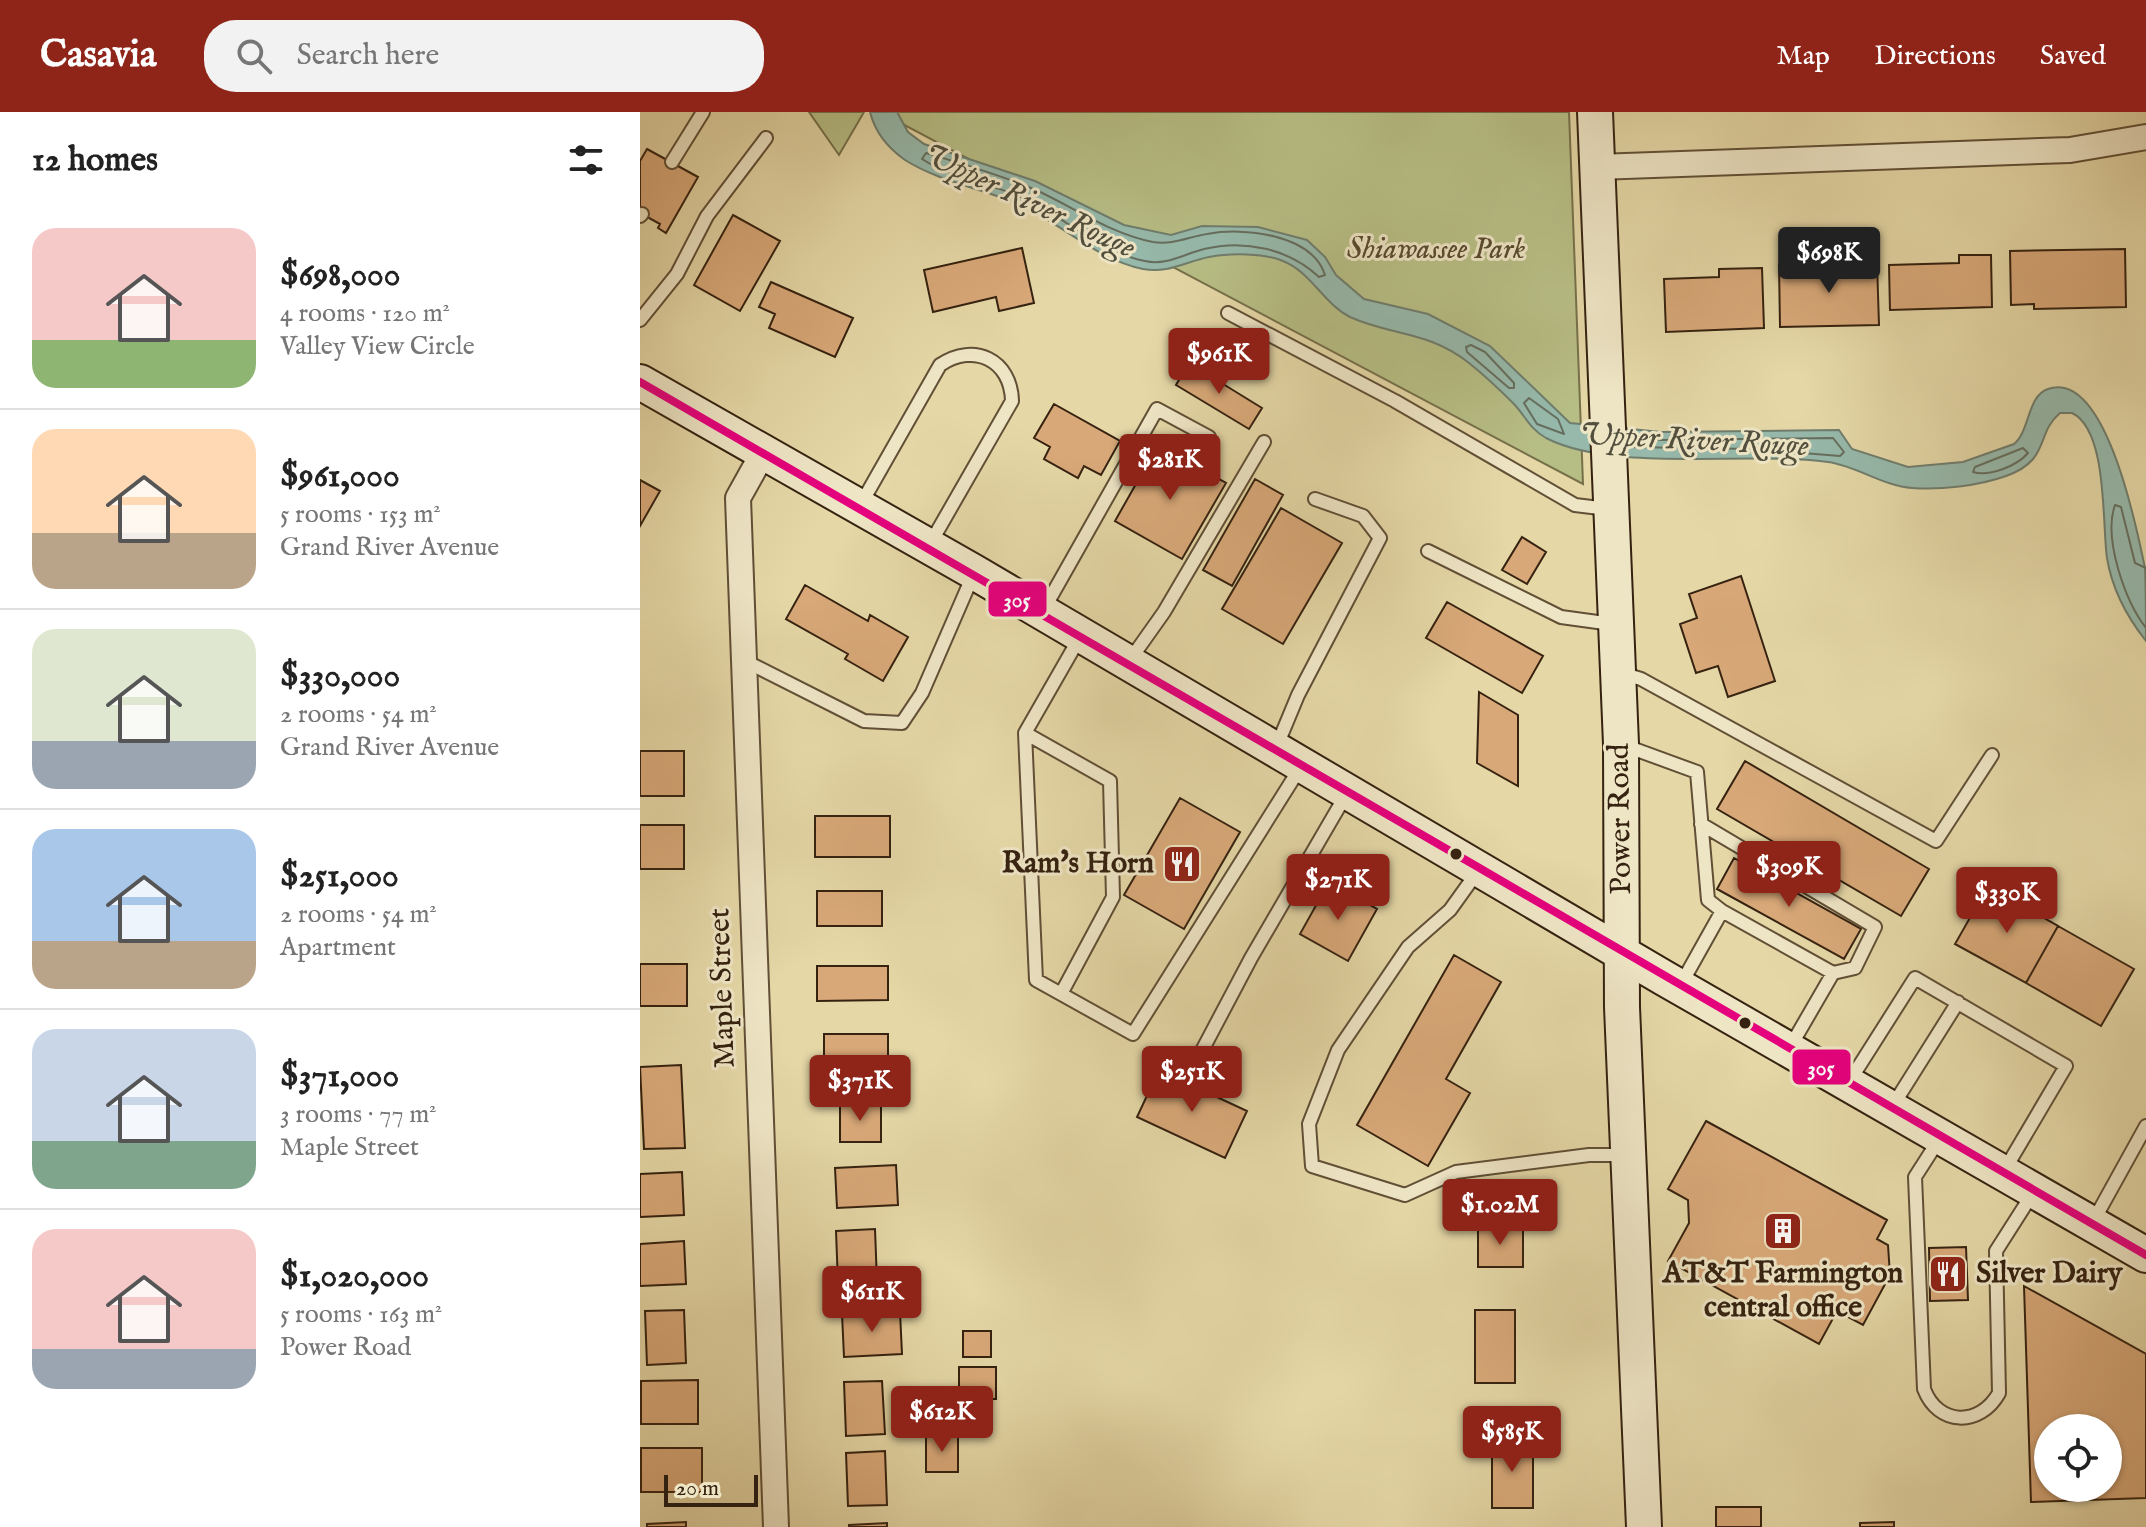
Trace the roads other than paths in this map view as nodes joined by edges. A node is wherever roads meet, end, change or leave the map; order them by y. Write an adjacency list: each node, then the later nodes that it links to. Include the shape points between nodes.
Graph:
1 (703, 112): 5 (lane)
2 (1595, 112): 6 (main road, Power Road)
3 (2146, 137): 6 (street, via 2070,150)
4 (766, 138): 8 (lane, via 707,216 677,274)
5 (672, 162)
6 (1597, 167): 13 (main road, Power Road)
7 (1228, 313): 13 (lane, via 1575,505)
8 (640, 320)
9 (640, 382): 12 (main road)
10 (1209, 437): 19 (lane, via 1157,409)
11 (1264, 442): 23 (lane)
12 (763, 453): 15 (main road); 22 (street, Maple Street, via 738,498)
13 (1611, 497): 20 (main road, Power Road)
14 (1315, 499): 28 (lane, via 1363,516 1380,538 1298,695)
15 (859, 507): 16 (main road); 16 (lane, via 940,365 961,354 995,361 1009,379 1012,401)
16 (929, 546): 18 (main road)
17 (1428, 551): 20 (lane, via 1561,617)
18 (974, 572): 19 (main road); 22 (lane, via 922,693 902,723 864,721)
19 (1042, 612): 21 (main road)
20 (1616, 625): 24 (main road, Power Road)
21 (1081, 635): 23 (main road); 25 (lane)
22 (742, 660): 49 (street, Maple Street)
23 (1129, 662): 28 (main road)
24 (1618, 672): 26 (main road, Power Road); 27 (lane, via 1641,679 1936,841)
25 (1025, 733): 36 (lane, via 1036,980); 36 (lane, via 1110,781 1113,897)
26 (1621, 744): 30 (lane, via 1697,772); 33 (main road, Power Road)
27 (1992, 755)
28 (1289, 756): 29 (main road); 36 (lane, via 1133,1034)
29 (1348, 791): 31 (main road); 39 (lane)
30 (1701, 824): 32 (lane, via 1708,900); 34 (lane, via 1875,927 1855,968)
31 (1480, 868): 33 (main road); 44 (lane, via 1450,910 1408,947 1338,1050 1309,1124 1312,1166 1405,1195 1456,1172)
32 (1722, 911): 34 (lane); 35 (lane)
33 (1621, 952): 35 (main road); 44 (main road, Power Road)
34 (1833, 973): 38 (lane)
35 (1680, 987): 38 (main road)
36 (1061, 994)
37 (1958, 1002): 40 (lane, via 1915,978); 41 (lane); 45 (lane, via 2066,1066)
38 (1789, 1049): 40 (main road)
39 (1195, 1064)
40 (1849, 1082): 41 (main road)
41 (1892, 1107): 43 (main road)
42 (2146, 1126): 47 (lane)
43 (1942, 1136): 45 (main road); 46 (lane, via 1915,1177 1924,1389 1934,1407 1953,1418 1975,1417 1999,1393 1996,1251)
44 (1629, 1155): 50 (main road, Power Road)
45 (2004, 1171): 46 (main road)
46 (2035, 1190): 47 (main road)
47 (2092, 1223): 48 (main road)
48 (2146, 1255)
49 (776, 1527)
50 (1644, 1527)

